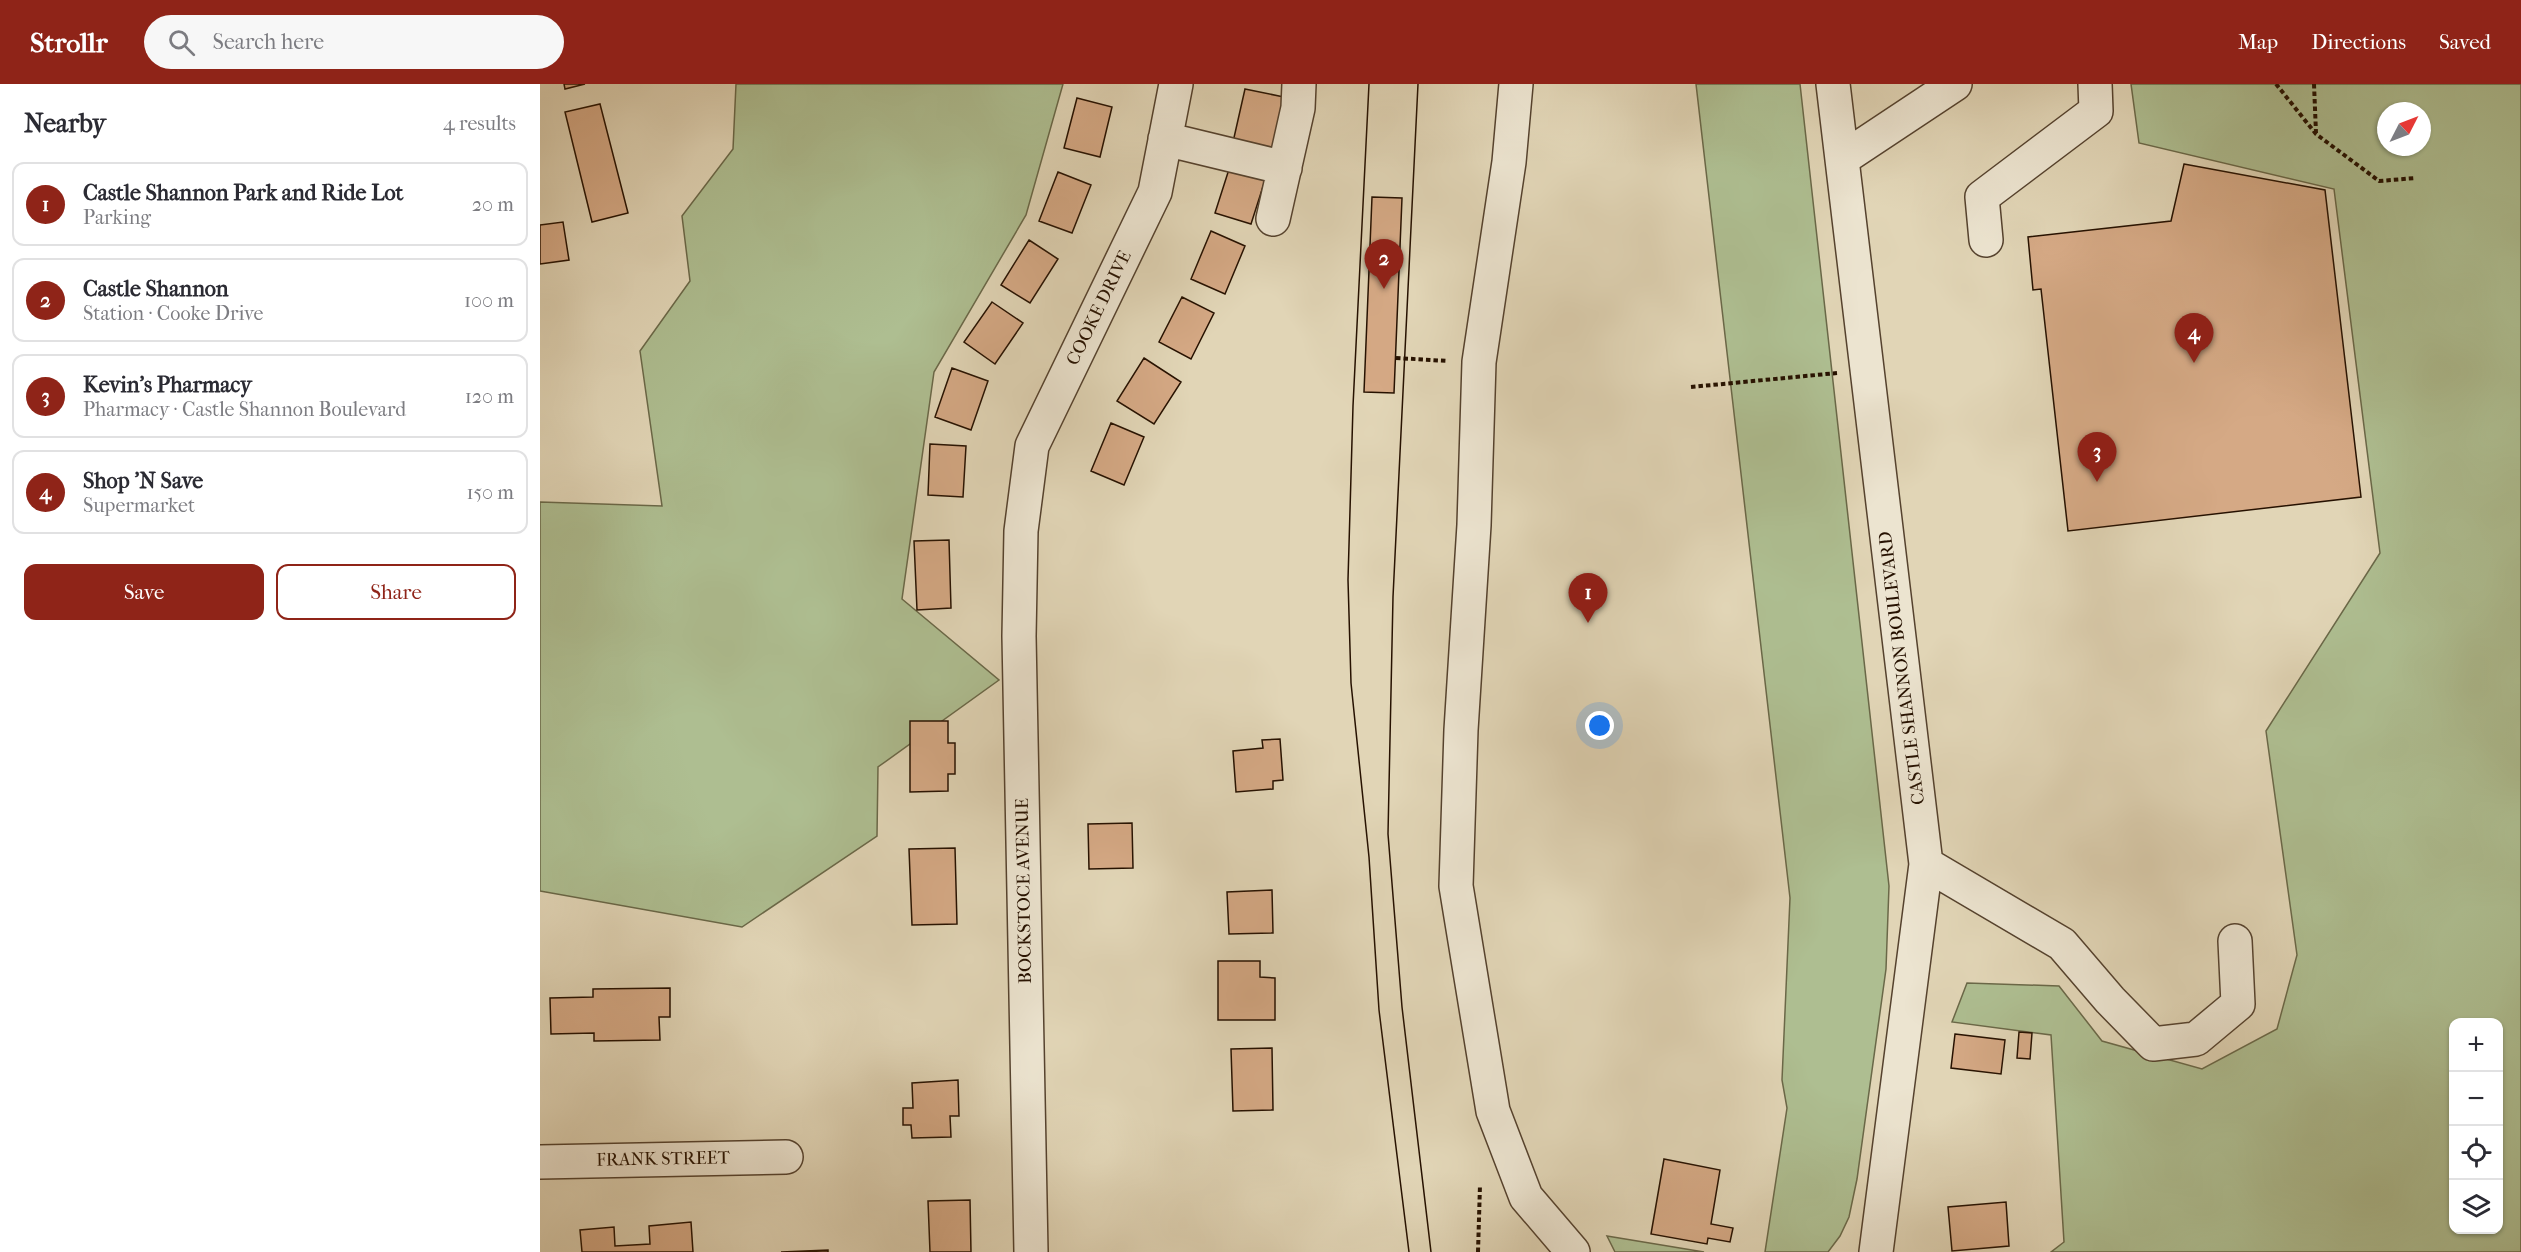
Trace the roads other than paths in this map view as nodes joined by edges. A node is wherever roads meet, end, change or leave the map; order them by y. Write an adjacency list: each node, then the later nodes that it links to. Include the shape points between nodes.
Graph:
1 (1176, 84): 7 (street, COOKE DRIVE)
2 (1297, 84): 9 (street, via 1298,108)
3 (1516, 84): 18 (street, via 1509,162 1479,362 1456,886 1493,1111 1526,1197)
4 (1833, 84): 8 (street, CASTLE SHANNON BOULEVARD)
5 (1955, 84): 8 (street)
6 (2095, 84): 11 (street, via 2096,111 1982,196)
7 (1165, 139): 9 (street); 12 (street, COOKE DRIVE, via 1155,192 1032,446)
8 (1842, 159): 13 (street, CASTLE SHANNON BOULEVARD)
9 (1285, 168): 10 (street)
10 (1273, 219)
11 (1986, 240)
12 (1021, 531): 19 (street, BOCKSTOCE AVENUE, via 1019,648)
13 (1926, 864): 14 (street, via 2062,944 2153,1044 2196,1039 2238,1004); 17 (street, CASTLE SHANNON BOULEVARD)
14 (2235, 941)
15 (786, 1156): 16 (street, FRANK STREET)
16 (540, 1162)
17 (1883, 1202): 20 (street); 21 (street, CASTLE SHANNON BOULEVARD)
18 (1567, 1250)
19 (1031, 1252)
20 (1855, 1252)
21 (1876, 1252)

